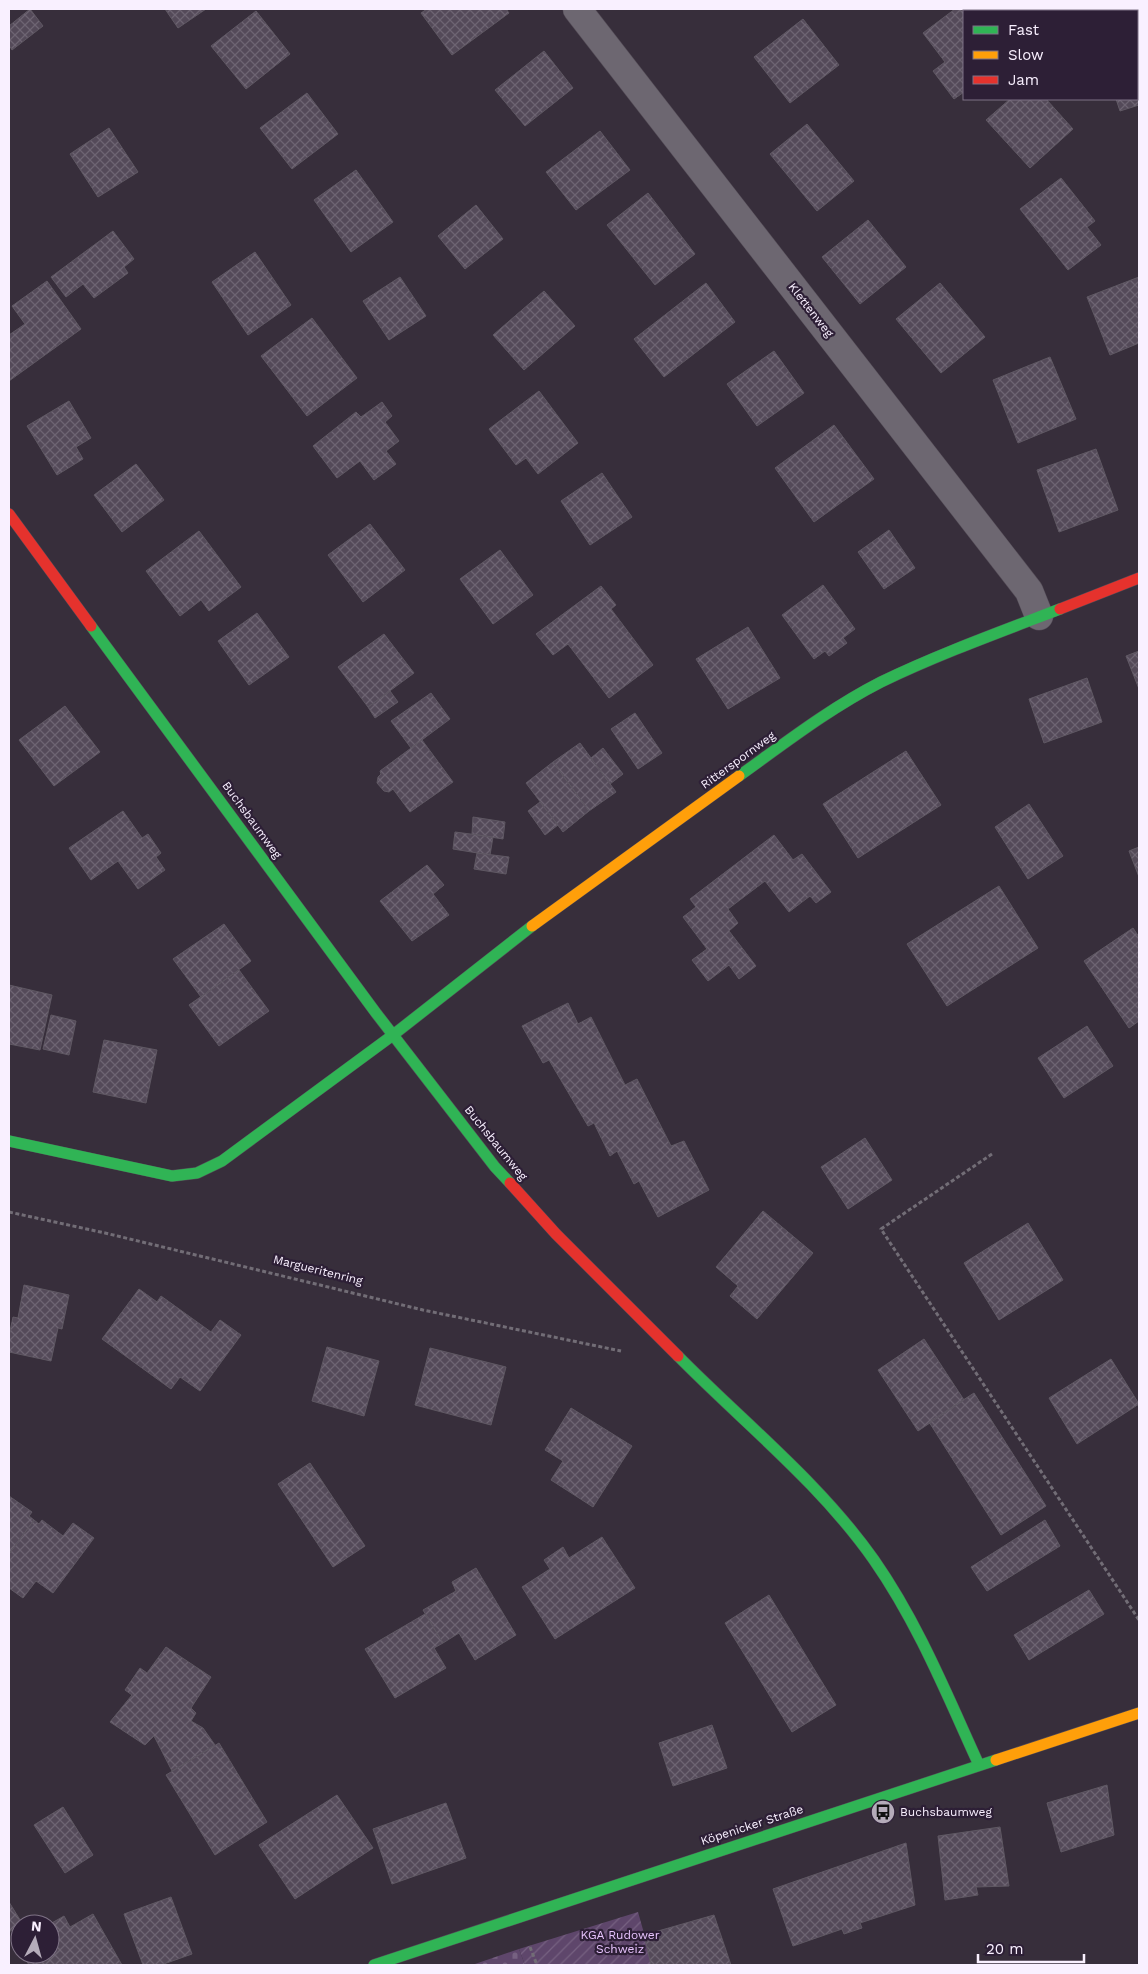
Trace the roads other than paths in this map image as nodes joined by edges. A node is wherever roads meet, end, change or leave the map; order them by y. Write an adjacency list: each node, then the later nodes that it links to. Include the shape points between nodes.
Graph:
1 (576, 9): 4 (street, Klettenweg, via 1029,590)
2 (9, 514): 5 (street, Buchsbaumweg)
3 (1139, 578): 4 (street, Ritterspornweg)
4 (1039, 616): 5 (street, Ritterspornweg, via 906,671 826,714 543,917)
5 (393, 1035): 6 (street, via 222,1161 198,1172 172,1176); 8 (street, Buchsbaumweg, via 495,1167 556,1234 820,1494 874,1560 922,1639)
6 (9, 1140)
7 (1139, 1712): 8 (street, Köpenicker Straße)
8 (979, 1765): 9 (street, Köpenicker Straße)
9 (374, 1965)

